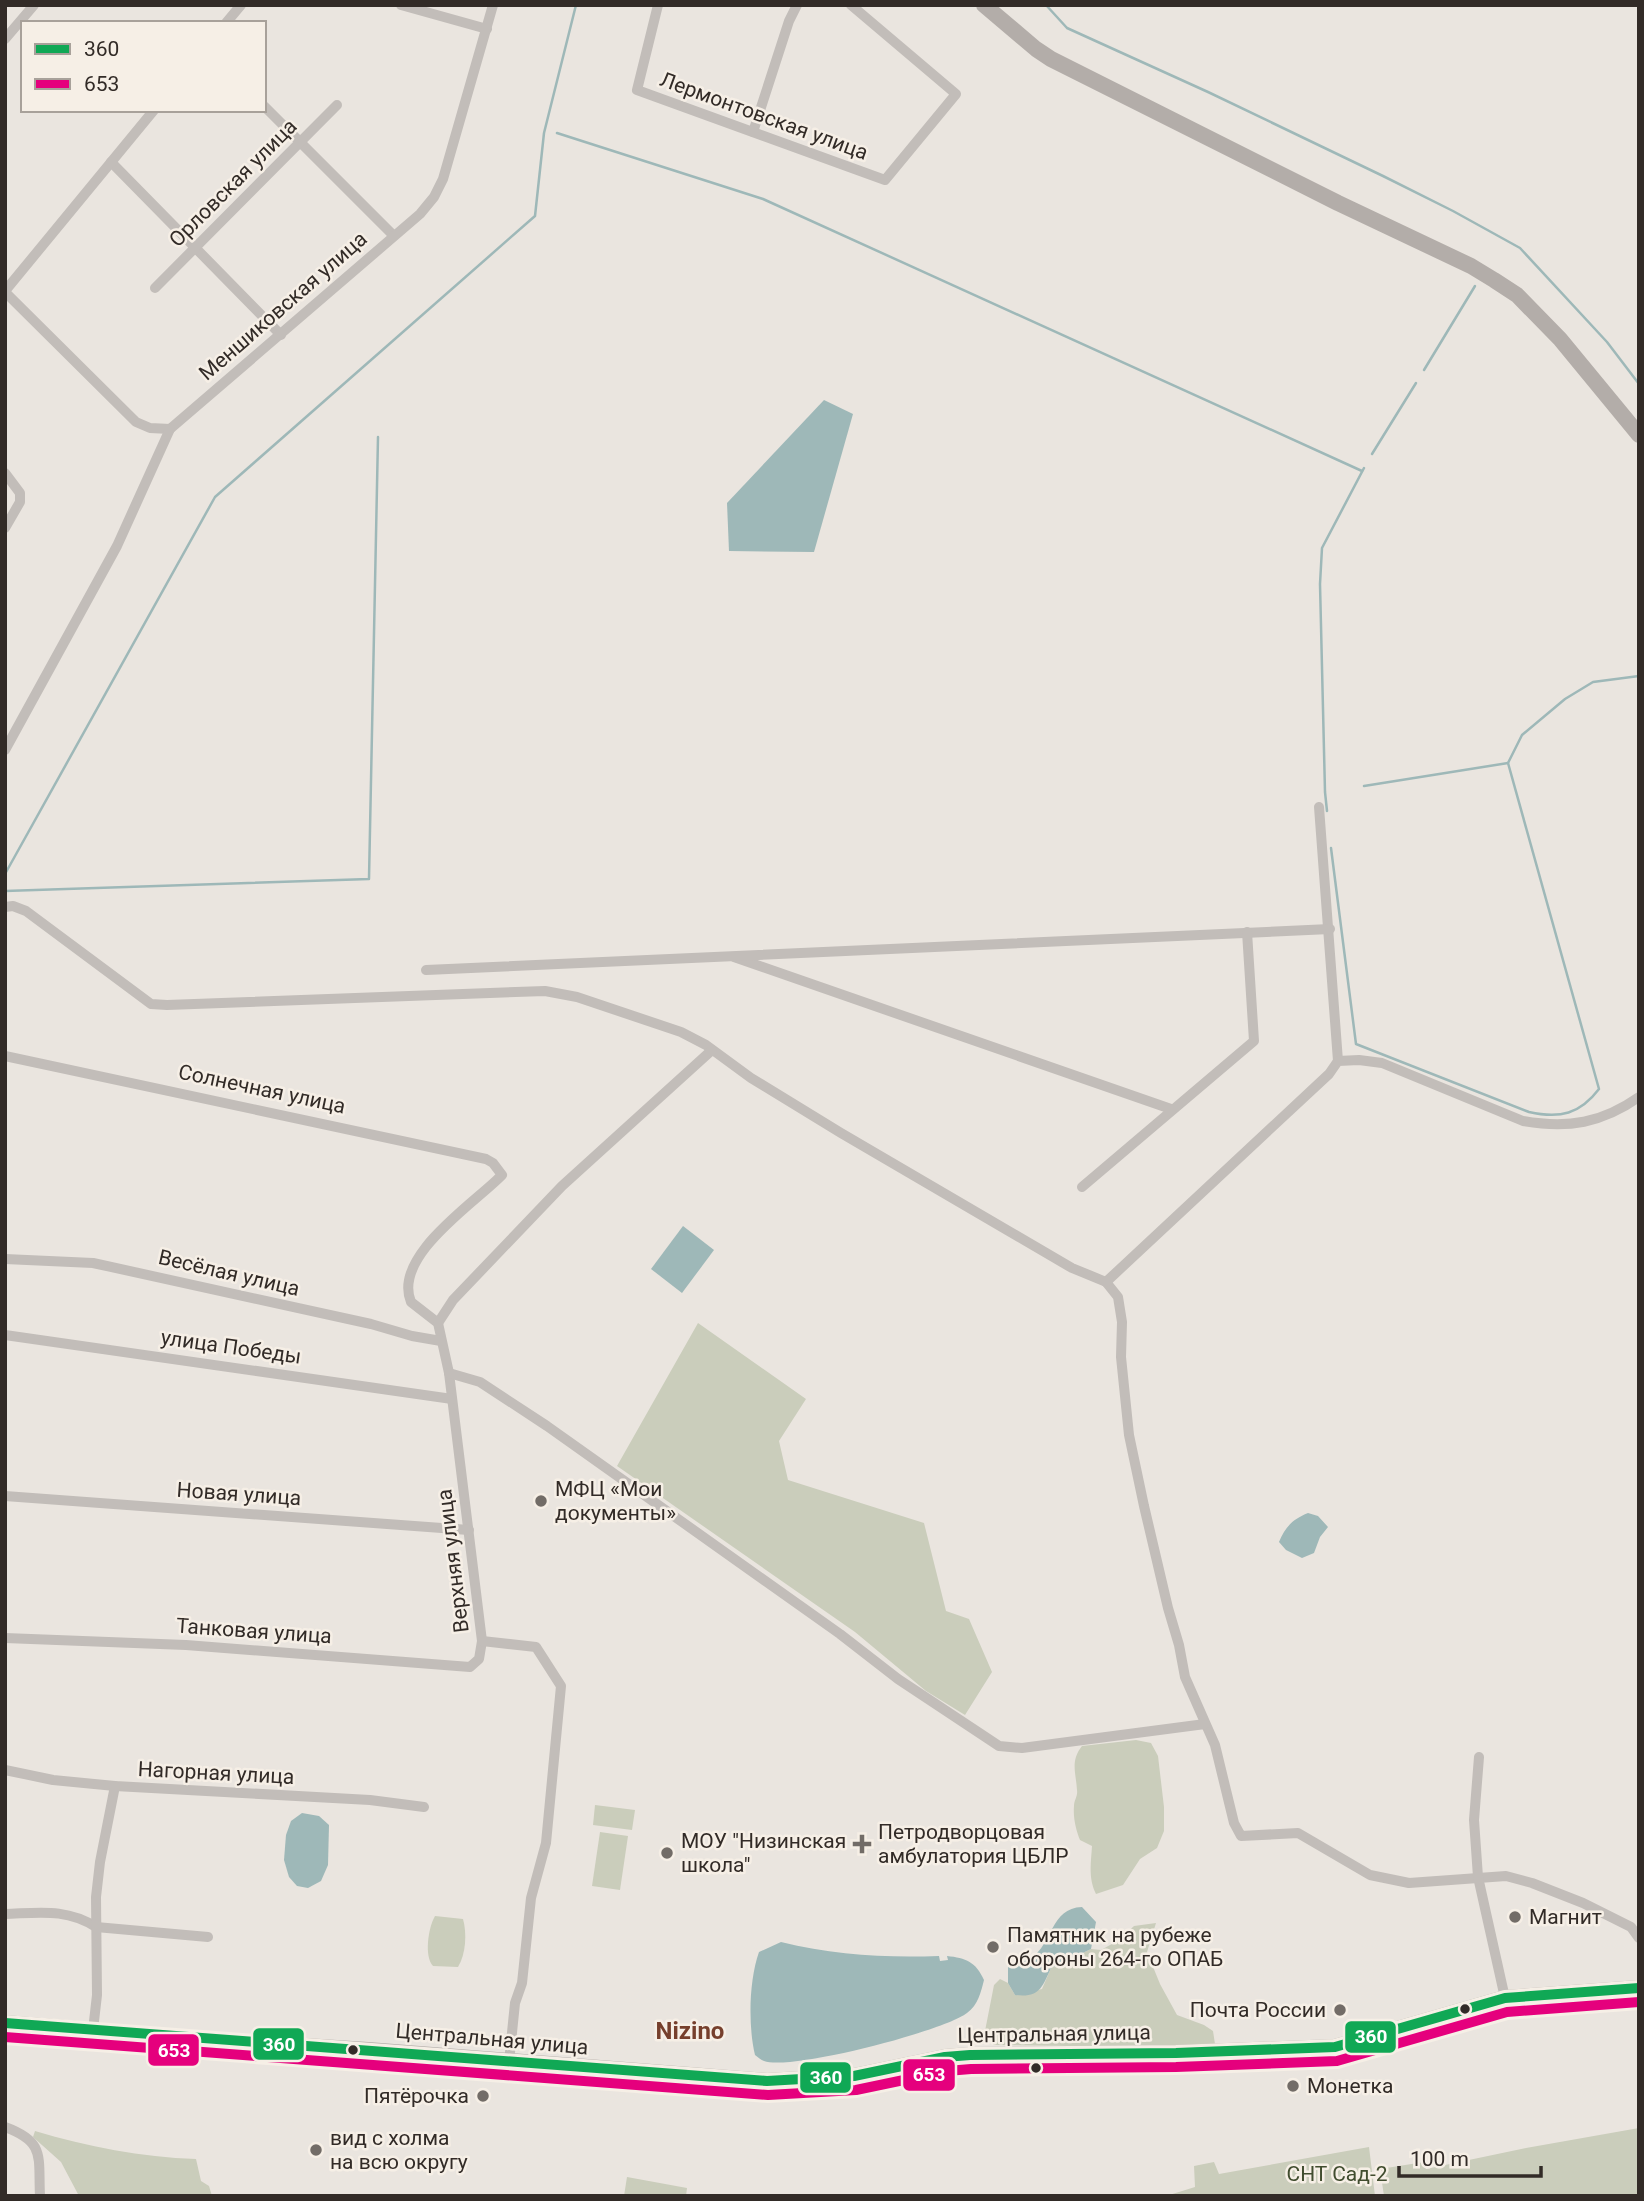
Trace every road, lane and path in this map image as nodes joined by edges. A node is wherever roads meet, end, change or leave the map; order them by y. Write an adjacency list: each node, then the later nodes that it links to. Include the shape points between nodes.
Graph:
1 (34, 5): 11 (street)
2 (241, 5): 9 (street)
3 (401, 5): 10 (street)
4 (493, 5): 10 (street, Меншиковская улица)
5 (658, 5): 15 (street, Лермонтовская улица, via 637,90)
6 (797, 5): 15 (street)
7 (851, 5): 15 (street, Лермонтовская улица, via 956,94 885,180)
8 (984, 5): 24 (street, via 1051,59 1471,267 1517,295 1560,339)
9 (228, 21)
10 (487, 29): 18 (street, Меншиковская улица, via 443,179 420,214)
11 (5, 39)
12 (337, 105): 16 (street, Орловская улица)
13 (266, 108): 16 (street)
14 (152, 112): 17 (street)
15 (753, 132)
16 (300, 142): 18 (street); 19 (street, Орловская улица)
17 (111, 162): 19 (street); 21 (street)
18 (394, 235): 22 (street, Меншиковская улица)
19 (196, 248): 20 (street, Орловская улица); 22 (street)
20 (155, 288)
21 (5, 291): 23 (street, via 136,422)
22 (281, 335): 23 (street, Меншиковская улица)
23 (170, 429): 27 (street, via 117,546)
24 (1639, 435)
25 (5, 473): 26 (street, via 20,494 20,502)
26 (5, 528)
27 (5, 750)
28 (1319, 807): 30 (street)
29 (5, 907): 34 (street, via 26,911 151,1004 545,991 681,1032)
30 (1330, 929): 31 (street); 36 (street)
31 (1247, 932): 32 (street); 38 (street, via 1254,1041)
32 (726, 955): 33 (street); 38 (street)
33 (426, 970)
34 (712, 1050): 41 (street, via 875,1153 1072,1268); 42 (street, via 562,1186 453,1300)
35 (5, 1056): 42 (street, Солнечная улица, via 486,1158 502,1175 433,1236 412,1268 411,1302)
36 (1338, 1061): 37 (street, via 1382,1063 1523,1121 1547,1125 1586,1123); 41 (street)
37 (1639, 1097)
38 (1171, 1109): 39 (street)
39 (1082, 1187)
40 (5, 1259): 44 (street, Весёлая улица, via 93,1263)
41 (1106, 1282): 51 (street, via 1118,1297 1129,1435 1144,1506 1185,1677)
42 (438, 1323): 44 (street, Верхняя улица)
43 (5, 1335): 46 (street, улица Победы)
44 (441, 1341): 45 (street, Верхняя улица)
45 (449, 1373): 46 (street, Верхняя улица); 51 (street, via 480,1382 547,1426 898,1679 999,1746 1022,1748)
46 (452, 1399): 48 (street, Верхняя улица)
47 (5, 1496): 48 (street, Новая улица)
48 (469, 1530): 50 (street, Верхняя улица)
49 (5, 1638): 50 (street, Танковая улица, via 186,1645 470,1667 479,1659)
50 (482, 1641): 65 (street, Верхняя улица, via 536,1647 561,1686 546,1843 531,1899)
51 (1205, 1724): 56 (street, via 1241,1836 1298,1833 1370,1875 1409,1883)
52 (1479, 1756): 56 (street, via 1474,1820)
53 (5, 1770): 54 (street, Нагорная улица)
54 (115, 1786): 55 (street, Нагорная улица); 58 (street, via 100,1862)
55 (424, 1807)
56 (1478, 1875): 60 (street, via 1532,1883 1631,1927); 62 (street)
57 (5, 1914): 58 (street, via 60,1913)
58 (96, 1927): 59 (street); 64 (street)
59 (208, 1937)
60 (1639, 1938)
61 (1639, 1988): 62 (street, Центральная улица)
62 (1505, 1998): 65 (street, Центральная улица, via 1335,2047 1310,2049 970,2055 854,2076 768,2081)
63 (5, 2023): 64 (street, Центральная улица)
64 (93, 2030): 65 (street, Центральная улица)
65 (509, 2062)
66 (5, 2127): 67 (street, via 33,2141)
67 (40, 2196)

